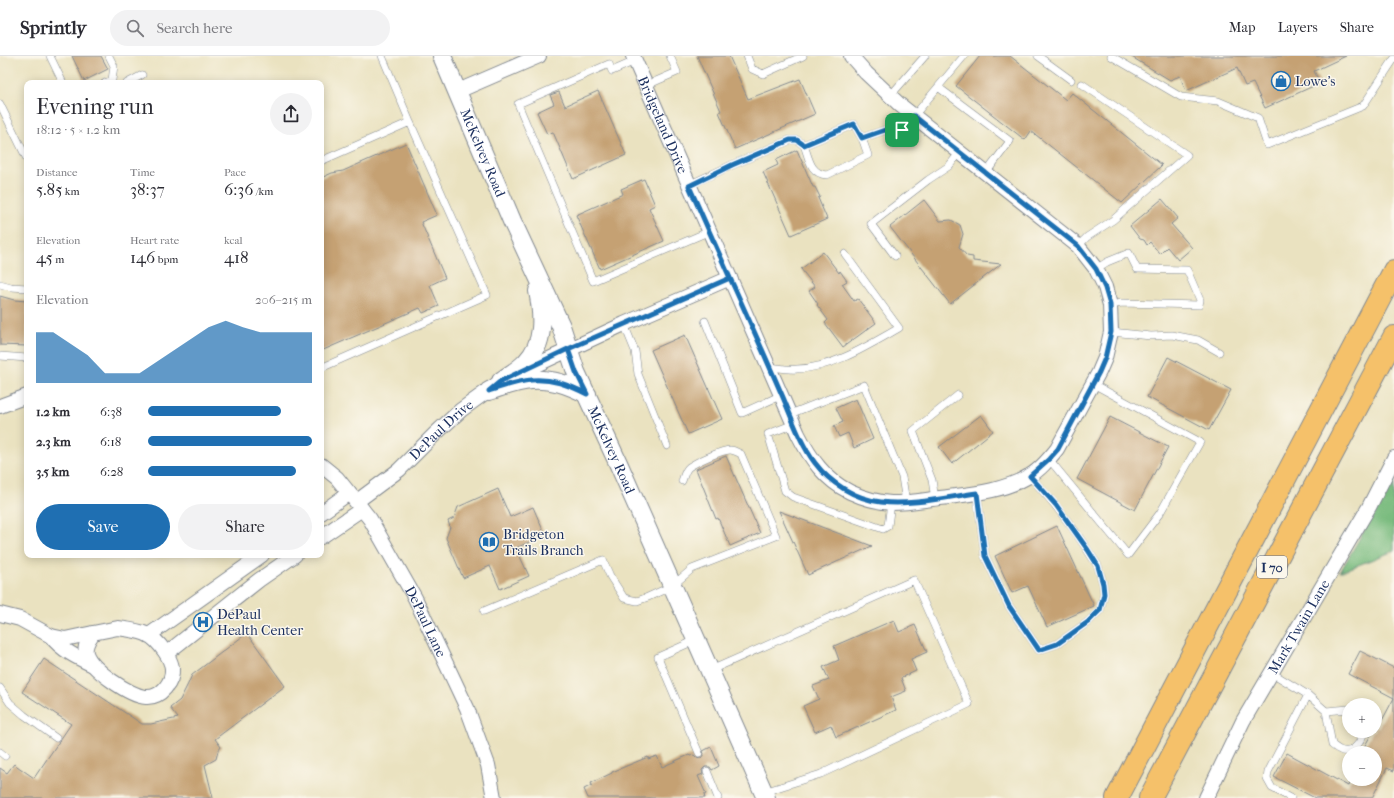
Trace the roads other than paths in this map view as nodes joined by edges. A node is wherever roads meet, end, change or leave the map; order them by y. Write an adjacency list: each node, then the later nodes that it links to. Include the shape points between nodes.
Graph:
1 (50, 56): 17 (lane)
2 (109, 56): 18 (lane, via 114,66)
3 (382, 56): 28 (lane)
4 (442, 56): 24 (street, McKelvey Road)
5 (539, 56): 24 (street)
6 (670, 56): 22 (lane, via 677,72)
7 (747, 56): 8 (lane, via 752,69 763,74)
8 (803, 56)
9 (851, 56): 25 (street, Bridgeland Drive)
10 (925, 56): 25 (lane)
11 (964, 56): 23 (lane)
12 (1038, 56): 20 (lane)
13 (1111, 56): 15 (lane, via 1181,97 1218,100 1258,118 1267,144 1363,106)
14 (634, 58): 22 (street, Bridgeland Drive); 36 (lane, via 612,72 609,64 518,104 593,281)
15 (1394, 59)
16 (142, 75): 19 (lane)
17 (62, 80)
18 (112, 80)
19 (133, 80)
20 (1071, 80)
21 (1082, 84): 37 (lane, via 1188,155 1113,220)
22 (647, 85): 35 (street, Bridgeland Drive)
23 (938, 87): 27 (lane); 34 (lane, via 1010,141)
24 (458, 91): 40 (street, McKelvey Road)
25 (890, 96): 27 (street, Bridgeland Drive)
26 (0, 104): 32 (lane)
27 (914, 116): 29 (lane, via 902,130 885,130); 31 (street, Bridgeland Drive)
28 (410, 122): 33 (lane); 55 (lane, via 487,295)
29 (862, 138): 30 (lane, via 854,124); 30 (lane, via 868,155 827,174 813,170)
30 (804, 145): 35 (lane, via 797,140 790,140)
31 (960, 152): 34 (street, Bridgeland Drive); 39 (lane, via 949,166 871,224)
32 (24, 153)
33 (324, 160)
34 (986, 173): 37 (street, Bridgeland Drive)
35 (689, 186): 36 (street, Bridgeland Drive)
36 (710, 231): 43 (street, Bridgeland Drive)
37 (1078, 246): 41 (street, Bridgeland Drive)
38 (845, 254): 56 (lane, via 899,328 860,350 819,366 797,369)
39 (895, 256)
40 (531, 261): 51 (street, McKelvey Road, via 561,326); 58 (street, via 542,309 542,328 536,349 526,362)
41 (1096, 269): 46 (street, Bridgeland Drive); 46 (lane, via 1129,253 1137,269 1187,270 1200,300 1198,304)
42 (1394, 271): 102 (highway, I 70)
43 (730, 278): 48 (street, DePaul Drive); 56 (street, Bridgeland Drive)
44 (0, 284): 45 (lane)
45 (24, 288)
46 (1110, 305): 49 (street, Bridgeland Drive)
47 (705, 321): 61 (lane, via 742,413)
48 (624, 324): 51 (street, DePaul Drive); 65 (lane, via 635,351 638,374)
49 (1111, 332): 52 (lane, via 1151,336 1172,335 1198,340); 57 (street, Bridgeland Drive, via 1105,358)
50 (1394, 337): 103 (highway, I 70)
51 (568, 349): 58 (street, DePaul Drive); 59 (street, McKelvey Road)
52 (1219, 352)
53 (0, 356): 54 (lane)
54 (24, 358)
55 (324, 367)
56 (770, 367): 61 (street, Bridgeland Drive)
57 (1093, 384): 67 (street, Bridgeland Drive, via 1058,449); 67 (lane, via 1200,442 1160,513 1128,554)
58 (495, 386): 59 (street, via 543,380 573,387); 73 (street, DePaul Drive, via 461,410 399,470)
59 (587, 394): 80 (street, McKelvey Road)
60 (958, 395): 72 (lane, via 913,431 932,480)
61 (782, 396): 64 (street, Bridgeland Drive)
62 (24, 397): 63 (street)
63 (0, 406)
64 (792, 419): 74 (lane, via 864,385 902,477); 75 (street, Bridgeland Drive, via 803,444 831,480 862,497); 75 (lane, via 768,434 785,491 793,497 883,529 888,526)
65 (667, 446)
66 (1394, 458): 90 (street, Mark Twain Lane, via 1369,507)
67 (1049, 459): 69 (street, Bridgeland Drive)
68 (324, 467): 73 (street, DePaul Lane, via 337,478)
69 (1030, 476): 71 (street, Bridgeland Drive, via 1008,486); 71 (lane, via 1056,505 1098,566 1104,594 1100,610 1088,622 1057,644 1039,650 1009,606 985,556)
70 (682, 481): 80 (lane, via 689,467 719,452 736,451 741,454 776,536 692,569)
71 (977, 493): 72 (street, Bridgeland Drive)
72 (935, 498): 74 (street, Bridgeland Drive)
73 (356, 501): 76 (street, DePaul Drive); 77 (street, DePaul Drive); 100 (street, DePaul Lane, via 370,519 415,598 467,708 488,765)
74 (906, 502): 75 (street, Bridgeland Drive)
75 (891, 503)
76 (324, 512)
77 (324, 534)
78 (258, 558): 84 (street)
79 (291, 558): 87 (street)
80 (672, 586): 81 (lane, via 637,601 624,598 603,560); 86 (street, McKelvey Road)
81 (484, 611)
82 (0, 614): 85 (street, via 20,619)
83 (93, 634): 84 (street, via 118,628 141,631); 85 (street, via 65,639); 88 (street, via 86,644 86,653)
84 (149, 635): 87 (street)
85 (51, 636): 88 (street, via 58,645)
86 (696, 640): 89 (street, McKelvey Road); 97 (lane, via 658,657)
87 (166, 653): 88 (street, via 172,667 171,680 158,695 152,697 144,697 129,691)
88 (93, 665)
89 (710, 670): 99 (street, McKelvey Road); 99 (lane, via 914,580 969,704 821,774)
90 (1272, 673): 92 (lane); 104 (street, Mark Twain Lane, via 1243,721)
91 (0, 688): 95 (lane, via 10,703)
92 (1308, 694): 94 (lane); 105 (lane, via 1266,779 1272,788)
93 (1342, 710): 94 (lane)
94 (1326, 711): 96 (lane, via 1332,745 1341,751 1350,750)
95 (56, 738)
96 (1363, 738)
97 (699, 752)
98 (708, 772): 101 (lane)
99 (765, 795)
100 (494, 798)
101 (718, 798)
102 (1117, 798)
103 (1150, 798)
104 (1206, 798)
105 (1291, 798)

